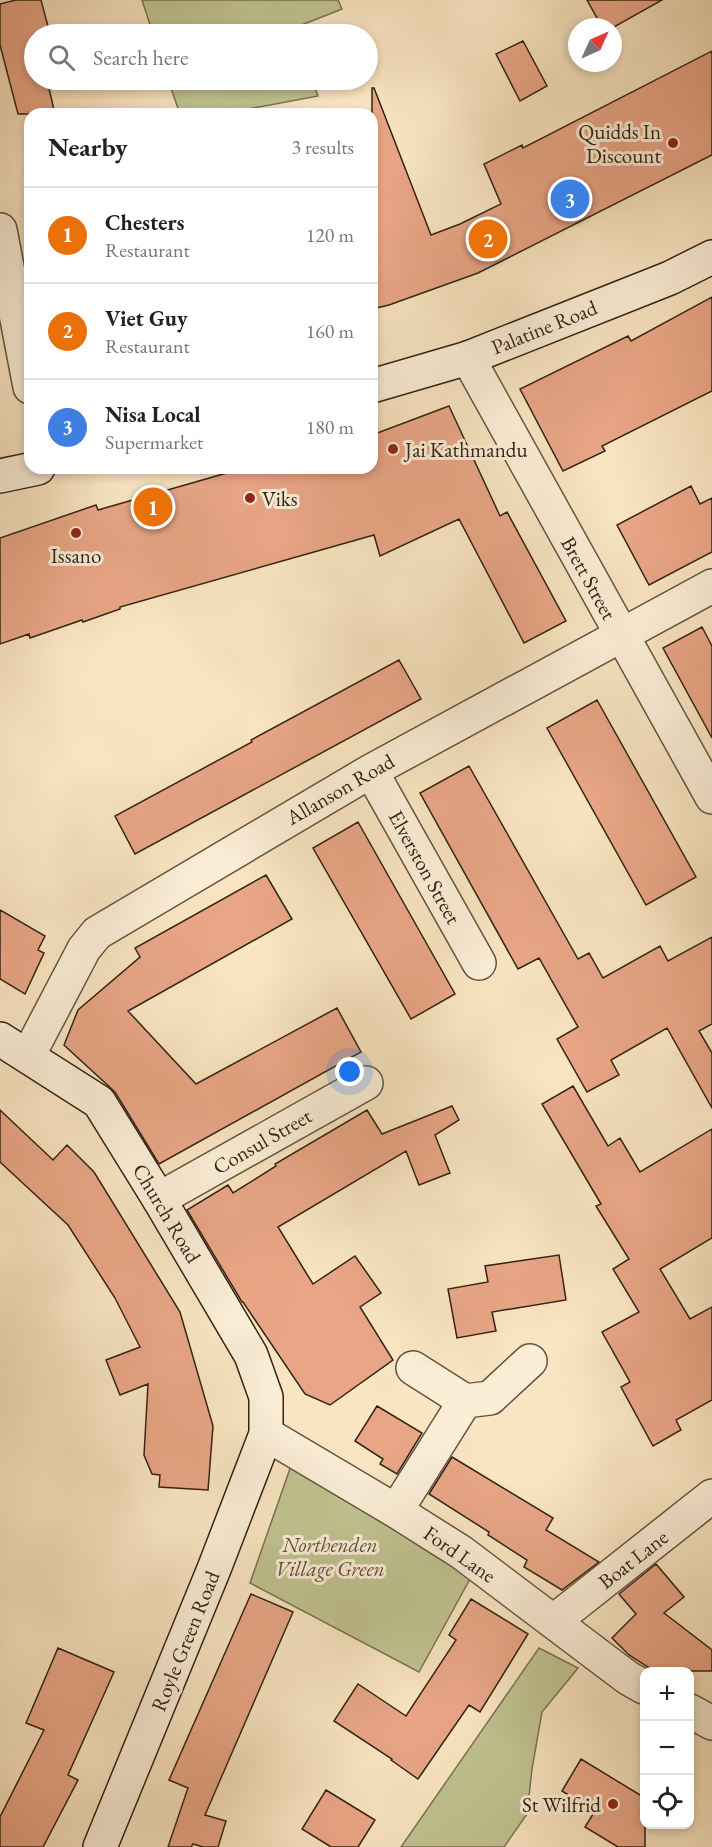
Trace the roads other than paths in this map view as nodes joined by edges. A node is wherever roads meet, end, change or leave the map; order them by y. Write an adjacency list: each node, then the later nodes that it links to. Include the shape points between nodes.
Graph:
1 (0, 230): 3 (street)
2 (712, 257): 4 (street, Palatine Road, via 670,278)
3 (24, 356)
4 (468, 358): 5 (street, Palatine Road); 9 (street, Brett Street)
5 (378, 384)
6 (24, 471): 7 (street)
7 (0, 476)
8 (712, 586): 9 (street, Allanson Road)
9 (621, 635): 10 (street, Allanson Road); 11 (street, Brett Street)
10 (370, 771): 12 (street, Elverston Street); 14 (street, Allanson Road, via 97,933 84,949)
11 (712, 797)
12 (479, 963)
13 (0, 1039): 14 (street, Church Road)
14 (28, 1056): 16 (street, Church Road, via 99,1102)
15 (366, 1083): 16 (street, Consul Street)
16 (159, 1199): 20 (street, Church Road, via 251,1355 266,1397)
17 (530, 1361): 19 (street, via 490,1398)
18 (413, 1368): 19 (street)
19 (465, 1401): 22 (street)
20 (266, 1434): 22 (street, Ford Lane); 27 (street, Royle Green Road)
21 (712, 1496): 23 (street, Boat Lane)
22 (396, 1511): 23 (street, Ford Lane, via 461,1552)
23 (554, 1621): 24 (street, Ford Lane)
24 (640, 1684)
25 (694, 1713): 26 (street)
26 (712, 1723)
27 (100, 1847)

